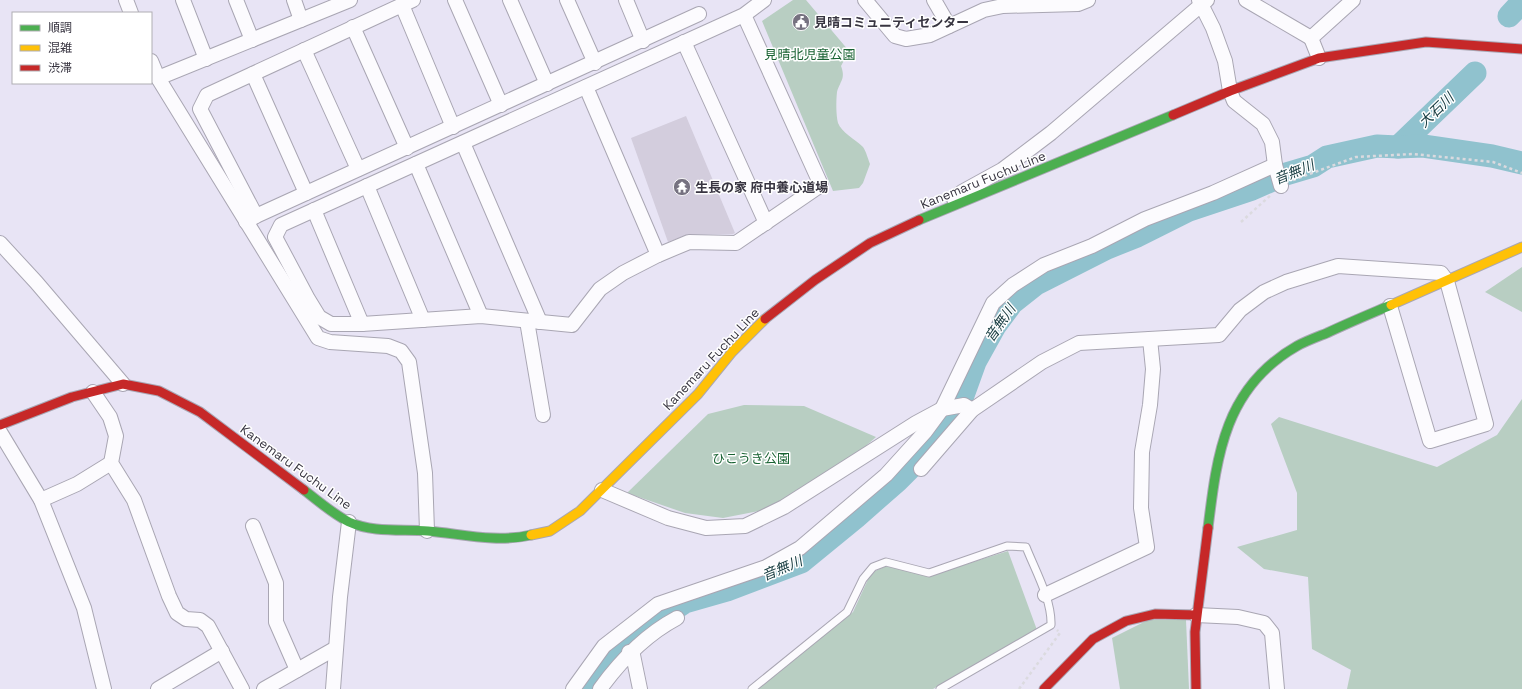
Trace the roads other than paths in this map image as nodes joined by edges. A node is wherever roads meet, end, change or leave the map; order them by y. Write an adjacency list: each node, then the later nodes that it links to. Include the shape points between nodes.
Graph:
1 (126, 0): 20 (street)
2 (182, 0): 33 (street)
3 (236, 0): 27 (street)
4 (294, 0): 23 (street)
5 (349, 0): 23 (street)
6 (455, 0): 41 (street)
7 (510, 0): 38 (street)
8 (567, 0): 35 (street)
9 (626, 0): 28 (street)
10 (865, 0): 24 (street, via 895,36 906,39 930,35)
11 (934, 0): 24 (street)
12 (1088, 0): 18 (street, via 1078,4)
13 (1246, 0): 26 (street)
14 (1353, 0): 26 (street)
15 (758, 1): 22 (street)
16 (1203, 1): 40 (street, via 1225,61); 52 (street, via 1051,134 1002,170 962,192)
17 (407, 2): 25 (street); 42 (street)
18 (1071, 2): 19 (street)
19 (1003, 3): 24 (street)
20 (131, 12)
21 (700, 14): 28 (street)
22 (744, 15): 29 (street); 54 (street, via 821,185)
23 (302, 20): 27 (street)
24 (949, 26)
25 (353, 27): 31 (street); 44 (street)
26 (1312, 38): 32 (street)
27 (252, 40): 33 (street)
28 (643, 41): 35 (street)
29 (684, 42): 39 (street); 54 (street)
30 (1522, 49): 32 (main road, Kanemaru Fuchu Line, via 1426,42)
31 (304, 50): 36 (street); 47 (street)
32 (1319, 58): 40 (main road, Kanemaru Fuchu Line)
33 (206, 59): 37 (street)
34 (152, 63): 37 (street)
35 (595, 63): 38 (street)
36 (253, 74): 50 (street); 53 (street, via 208,95 200,110)
37 (158, 78): 53 (street)
38 (547, 84): 41 (street)
39 (586, 87): 43 (street); 57 (street)
40 (1230, 91): 46 (street, via 1234,101 1263,124 1272,142); 52 (main road, Kanemaru Fuchu Line)
41 (501, 105): 42 (street)
42 (453, 127): 44 (street)
43 (462, 143): 45 (street); 63 (street)
44 (407, 148): 47 (street)
45 (416, 164): 48 (street); 61 (street)
46 (1275, 165): 49 (street); 68 (street, via 1213,193 1145,218 1092,246 1044,265 1013,285 993,303)
47 (358, 169): 50 (street)
48 (367, 186): 51 (street); 62 (street)
49 (1281, 186)
50 (306, 193): 53 (street)
51 (314, 210): 59 (street, via 281,225 275,237); 64 (street)
52 (936, 212): 75 (main road, Kanemaru Fuchu Line, via 870,243 815,280 767,317 732,352 698,394)
53 (251, 219): 59 (street)
54 (766, 223): 57 (street, via 736,243 689,242)
55 (0, 243): 66 (street)
56 (1522, 247): 58 (main road)
57 (658, 255): 63 (street, via 600,289 572,326)
58 (1447, 281): 60 (main road); 60 (street, via 1486,424 1430,441); 65 (street, via 1441,273 1338,266 1286,282 1264,292 1240,310 1219,335)
59 (303, 303): 64 (street, via 331,324); 79 (street, via 318,338 330,342 388,346 401,351 409,362 426,473)
60 (1390, 306): 81 (main road, via 1297,346 1259,376 1243,394 1226,429 1217,462)
61 (481, 316): 62 (street); 63 (street)
62 (423, 320): 64 (street)
63 (533, 321): 70 (street)
64 (362, 324)
65 (1150, 339): 69 (street, via 1079,343 1042,362); 80 (street, via 1153,369 1142,452 1141,508 1147,547)
66 (123, 384): 67 (main road, Kanemaru Fuchu Line); 77 (main road, Kanemaru Fuchu Line, via 159,391 200,412)
67 (93, 392): 71 (main road, Kanemaru Fuchu Line, via 72,397); 73 (street, via 110,417 116,436)
68 (942, 408): 69 (street); 75 (street, via 784,508 746,526 706,528 668,518); 92 (street, via 926,432 886,475 800,548 766,567 658,604 604,646)
69 (968, 408): 74 (street)
70 (543, 415)
71 (0, 425)
72 (0, 432): 76 (street)
73 (111, 463): 76 (street, via 77,484); 84 (street, via 134,500 177,613 186,619 200,620 208,626)
74 (921, 469)
75 (602, 490): 79 (main road, Kanemaru Fuchu Line, via 580,511 550,531 523,537 489,539)
76 (41, 500): 87 (street, via 84,608)
77 (349, 522): 79 (main road, Kanemaru Fuchu Line, via 374,529); 83 (street)
78 (253, 526): 86 (street, via 276,583 276,622)
79 (427, 531)
80 (1045, 595): 95 (lane, via 1026,547 1007,546 929,573 886,562 873,567 862,579 847,612); 96 (lane, via 1051,625)
81 (1196, 615): 97 (main road, via 1155,614 1126,621 1093,639); 98 (main road); 99 (street, via 1238,617 1264,623 1272,633)
82 (677, 618): 85 (street, via 665,624)
83 (336, 648): 86 (street); 91 (street)
84 (222, 651): 88 (street); 89 (street)
85 (629, 652): 93 (street); 94 (street, via 634,655)
86 (298, 670): 90 (street)
87 (104, 689)
88 (158, 689)
89 (242, 689)
90 (264, 689)
91 (333, 689)
92 (573, 689)
93 (600, 689)
94 (640, 689)
95 (752, 689)
96 (940, 689)
97 (1044, 689)
98 (1196, 689)
99 (1277, 689)

